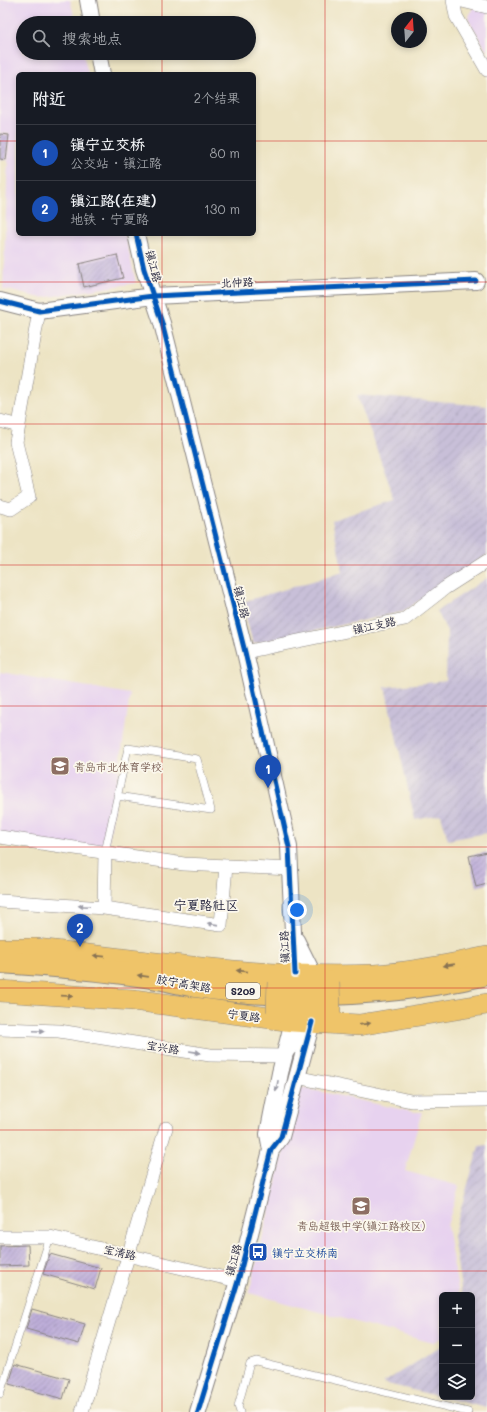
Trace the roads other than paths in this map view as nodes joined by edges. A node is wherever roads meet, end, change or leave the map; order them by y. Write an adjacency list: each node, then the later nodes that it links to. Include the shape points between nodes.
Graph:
1 (88, 0): 5 (street)
2 (453, 0): 7 (street, via 456,16)
3 (458, 0): 4 (street)
4 (487, 7)
5 (91, 16)
6 (99, 60): 8 (street)
7 (487, 70)
8 (102, 72)
9 (136, 236): 11 (street, 镇江路)
10 (476, 281): 11 (street, 北仲路)
11 (153, 296): 13 (street, 北仲路); 18 (street, 镇江路)
12 (0, 301): 13 (street, 北仲路)
13 (39, 311): 15 (street)
14 (0, 421): 15 (street)
15 (19, 426): 16 (street, via 16,442 29,497 11,509)
16 (0, 506)
17 (487, 561): 18 (street, 镇江支路, via 404,619)
18 (245, 652): 23 (street, 镇江路, via 289,848)
19 (117, 796): 19 (lane, via 128,748 197,760 211,810); 21 (lane)
20 (0, 836): 21 (street)
21 (105, 852): 22 (street, via 184,864); 25 (street)
22 (226, 866): 23 (street); 25 (street, one-way to 25, via 221,925)
23 (290, 870): 31 (street, 镇江路, via 294,935)
24 (0, 902): 25 (street, one-way to 24)
25 (104, 908)
26 (0, 949): 31 (main road, one-way to 26, via 36,949)
27 (487, 957): 31 (main road, one-way to 31, via 374,975)
28 (0, 962): 29 (highway, 胶宁高架路 / S209, one-way to 28, via 352,994 277,993 210,988 100,970)
29 (487, 974)
30 (0, 976): 32 (highway, 胶宁高架路 / S209, via 96,983 206,1002 285,1006 349,1007 404,1002)
31 (304, 978): 35 (main road, 镇江路, bridge); 35 (main road, bridge)
32 (487, 988)
33 (0, 992): 35 (main road, 宁夏路, one-way to 35, via 133,1000)
34 (487, 1004): 35 (main road, 宁夏路, one-way to 34, via 359,1025)
35 (303, 1017): 37 (street, 镇江路); 38 (street, 镇江路)
36 (0, 1029): 37 (street, 宝兴路, one-way to 37, via 58,1031 210,1054)
37 (284, 1056): 41 (street, 镇江路, one-way to 41, via 268,1134)
38 (296, 1077): 39 (street, via 411,1101); 41 (street, 镇江路, via 281,1137)
39 (487, 1100)
40 (166, 1128): 44 (street)
41 (272, 1150): 45 (street, 镇江路)
42 (50, 1236): 43 (street, 宝清路); 44 (street, 宝清路); 46 (lane)
43 (0, 1237)
44 (130, 1255): 45 (street, 宝清路); 47 (street)
45 (238, 1281): 48 (street, 镇江路)
46 (0, 1394)
47 (82, 1412)
48 (198, 1412)
49 (240, 1412): 50 (lane, via 238,1406 250,1364 256,1361)
50 (468, 1412)

